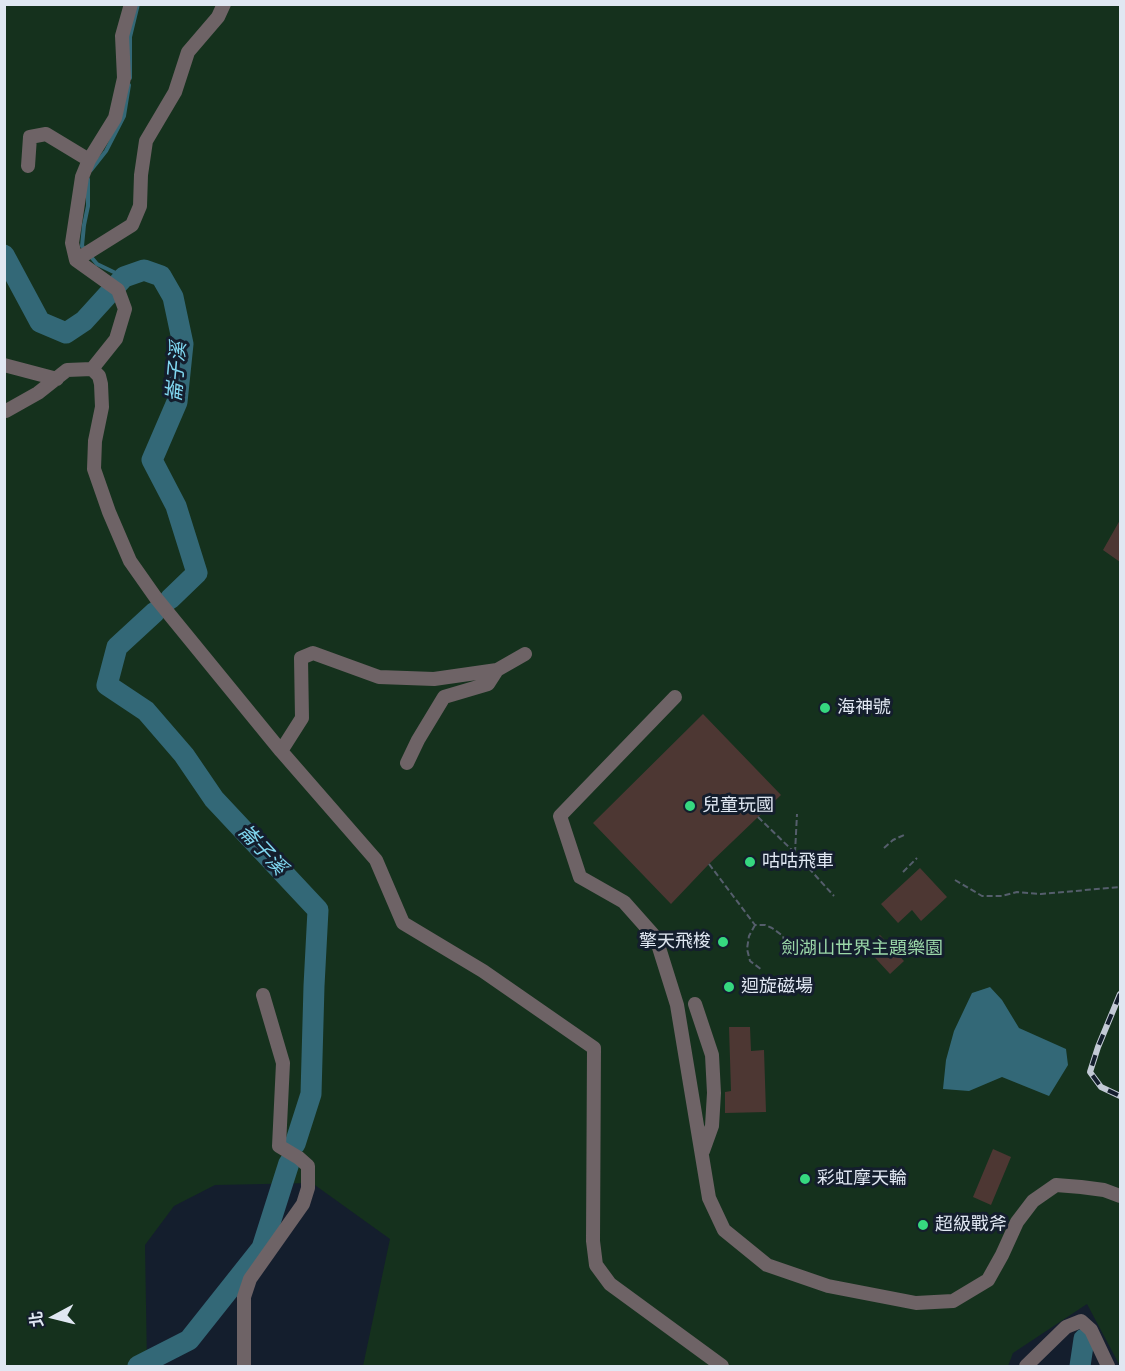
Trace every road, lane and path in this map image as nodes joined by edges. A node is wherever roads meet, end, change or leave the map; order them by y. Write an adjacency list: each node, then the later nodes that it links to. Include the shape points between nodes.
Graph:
1 (131, 4): 3 (street, via 122,36 124,78 116,118)
2 (224, 4): 5 (street, via 188,52 175,92 146,141 140,206 132,225)
3 (89, 160): 4 (street, via 46,134 30,137); 5 (street, via 75,218 72,243)
4 (28, 166)
5 (76, 260): 7 (street, via 118,291 125,309 116,339)
6 (4, 365): 8 (street)
7 (92, 369): 8 (street, via 67,370); 13 (street, via 99,376 102,407 94,469 130,561)
8 (57, 379): 9 (street)
9 (4, 411)
10 (525, 654): 11 (street)
11 (497, 670): 13 (street, via 434,679 379,678 313,653 301,658 302,718); 14 (street, via 488,684 444,697)
12 (675, 698): 31 (street, via 560,816 580,877 624,902 656,938 677,1005)
13 (281, 751): 34 (street, via 376,860 403,923 483,971 594,1048 592,1241 596,1265 610,1284)
14 (406, 763)
15 (797, 814): 19 (path)
16 (758, 817): 19 (path)
17 (904, 835): 18 (path)
18 (884, 848)
19 (795, 853): 25 (path)
20 (917, 858): 22 (path)
21 (708, 864): 26 (path)
22 (903, 872)
23 (955, 880): 24 (path, via 982,896)
24 (1120, 887)
25 (834, 896)
26 (755, 925): 27 (path, via 765,925 783,936); 28 (path, via 747,949 750,960)
27 (786, 951)
28 (762, 970)
29 (263, 995): 33 (street, via 283,1063 279,1146 308,1166 308,1188 303,1204 250,1279 244,1297)
30 (695, 1004): 31 (street, via 712,1055 714,1093 712,1126)
31 (702, 1153): 32 (street, via 709,1198 724,1230 766,1264 828,1286 916,1302 952,1301 988,1280 1017,1222 1033,1201 1056,1185 1104,1190)
32 (1120, 1196)
33 (244, 1366)
34 (722, 1366)
35 (1026, 1366): 36 (street, via 1066,1327 1081,1321 1091,1330)
36 (1108, 1366)

